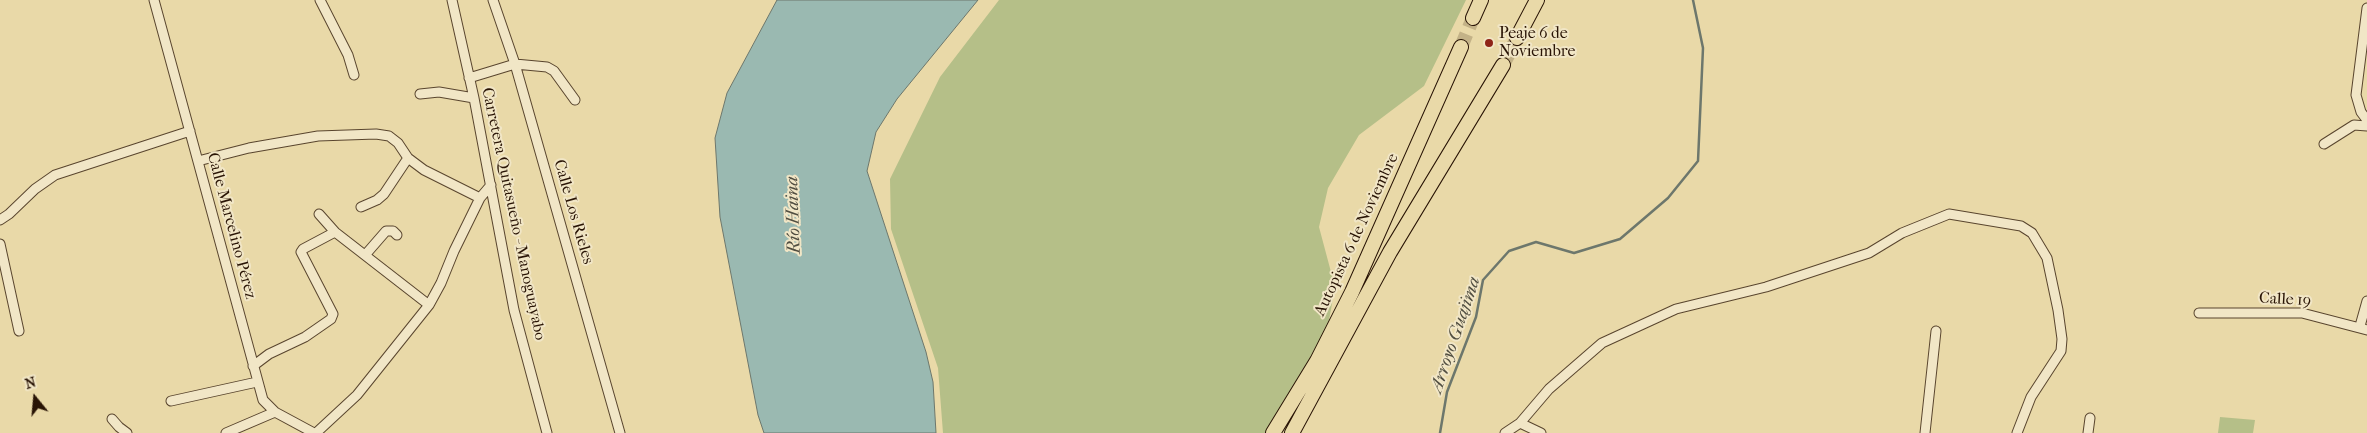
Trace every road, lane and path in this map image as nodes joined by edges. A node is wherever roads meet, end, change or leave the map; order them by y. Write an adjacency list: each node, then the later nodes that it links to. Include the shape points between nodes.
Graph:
1 (154, 0): 20 (street, Calle Marcelino Pérez)
2 (320, 0): 13 (street, via 348,55)
3 (452, 0): 14 (street, Carretera Quitasueño - Manoguayabo)
4 (493, 0): 11 (street, Calle Los Rieles)
5 (1481, 0): 8 (highway)
6 (1537, 0): 9 (highway)
7 (2367, 8): 18 (street, via 2356,95)
8 (1473, 18)
9 (1517, 38)
10 (1461, 46): 51 (highway, Autopista 6 de Noviembre, via 1352,292 1317,361)
11 (515, 64): 14 (street); 17 (street, via 547,67); 50 (street, Calle Los Rieles)
12 (1502, 65): 52 (highway, Autopista 6 de Noviembre, via 1390,252)
13 (354, 75)
14 (470, 78): 16 (street, Carretera Quitasueño - Manoguayabo)
15 (420, 94): 16 (street, via 440,92)
16 (474, 98): 24 (street, Carretera Quitasueño - Manoguayabo)
17 (575, 100)
18 (2367, 120)
19 (2367, 126): 21 (street, via 2354,126)
20 (190, 131): 23 (street, Calle Marcelino Pérez); 28 (street, via 55,175)
21 (2324, 144)
22 (408, 158): 23 (street, via 389,136 349,134 248,148); 25 (street, via 442,180); 26 (street, via 384,194)
23 (198, 161): 39 (street, Calle Marcelino Pérez)
24 (491, 185): 25 (street); 49 (street, Carretera Quitasueño - Manoguayabo, via 514,310)
25 (480, 198): 34 (street, via 442,283)
26 (361, 207)
27 (319, 214): 29 (street)
28 (0, 220)
29 (335, 232): 32 (street); 39 (street, via 301,252 332,319 268,354)
30 (398, 235): 32 (street, via 386,231)
31 (0, 244): 37 (street)
32 (366, 254): 34 (street)
33 (2367, 301): 36 (street)
34 (429, 304): 48 (street, via 357,395)
35 (2199, 313): 36 (street, Calle 19, via 2302,313)
36 (2363, 328)
37 (19, 331)
38 (1936, 331): 55 (street)
39 (254, 366): 40 (street, Calle Marcelino Pérez)
40 (257, 382): 41 (street); 42 (street, Calle Marcelino Pérez, via 263,400)
41 (171, 401)
42 (275, 412): 47 (street); 48 (street, Calle Marcelino Pérez)
43 (112, 418): 46 (street)
44 (2090, 418): 57 (street)
45 (1520, 423): 53 (street); 54 (street); 56 (street, via 1549,389 1602,342 1676,309 1766,287 1869,253 1902,233 1949,214 2021,226 2032,233 2047,258 2059,320 2061,351 2031,397)
46 (127, 433)
47 (226, 433)
48 (315, 433)
49 (547, 433)
50 (620, 433)
51 (1273, 433)
52 (1292, 433)
53 (1505, 433)
54 (1541, 433)
55 (1925, 433)
56 (2018, 433)
57 (2088, 433)

